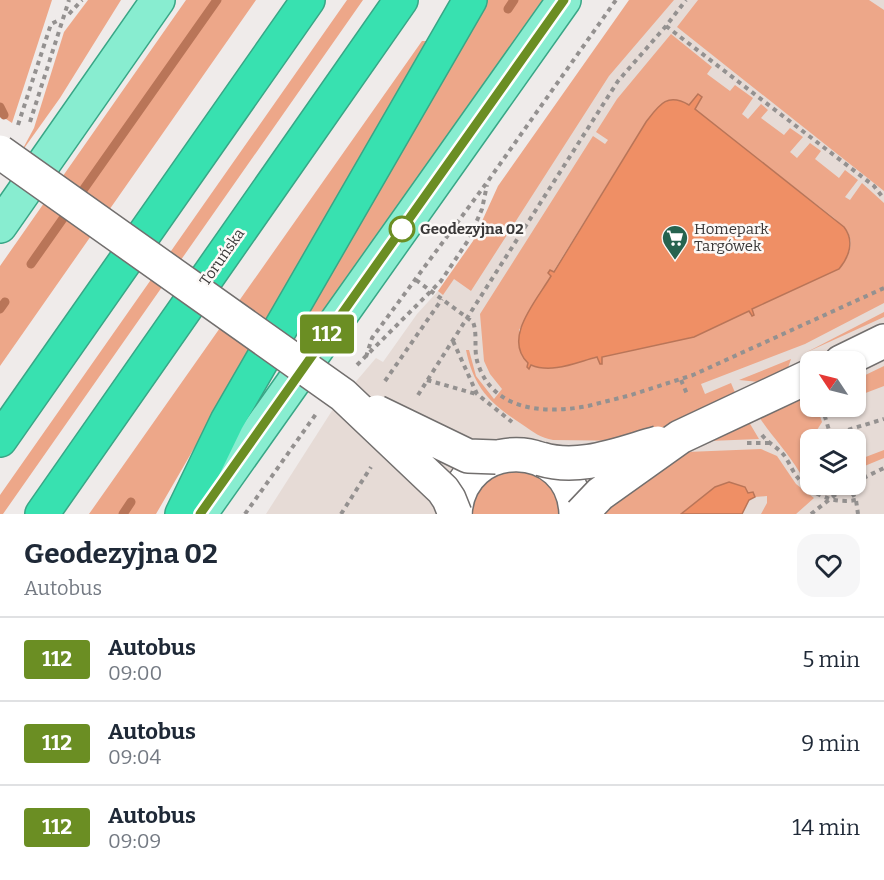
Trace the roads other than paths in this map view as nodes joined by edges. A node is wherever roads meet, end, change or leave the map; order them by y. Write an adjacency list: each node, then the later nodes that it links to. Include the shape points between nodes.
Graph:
1 (158, 0): 7 (main road)
2 (308, 0): 13 (highway)
3 (401, 0): 16 (highway, Toruńska)
4 (470, 0): 17 (highway, via 227,421)
5 (564, 0): 18 (main road)
6 (8, 141): 11 (street, bridge)
7 (0, 226)
8 (884, 341): 9 (street)
9 (864, 351)
10 (800, 381): 12 (street, bridge)
11 (336, 393): 14 (street, bridge, via 454,451 480,458); 19 (street, bridge, via 438,485)
12 (680, 437): 15 (street, bridge, via 594,461 561,464); 21 (street, bridge, via 600,494)
13 (0, 440)
14 (496, 457): 15 (street, via 511,454); 19 (street, bridge, via 471,474 462,486)
15 (541, 459): 20 (street, via 563,476)
16 (42, 514)
17 (182, 514)
18 (200, 514)
19 (455, 514)
20 (576, 514)
21 (581, 514)

